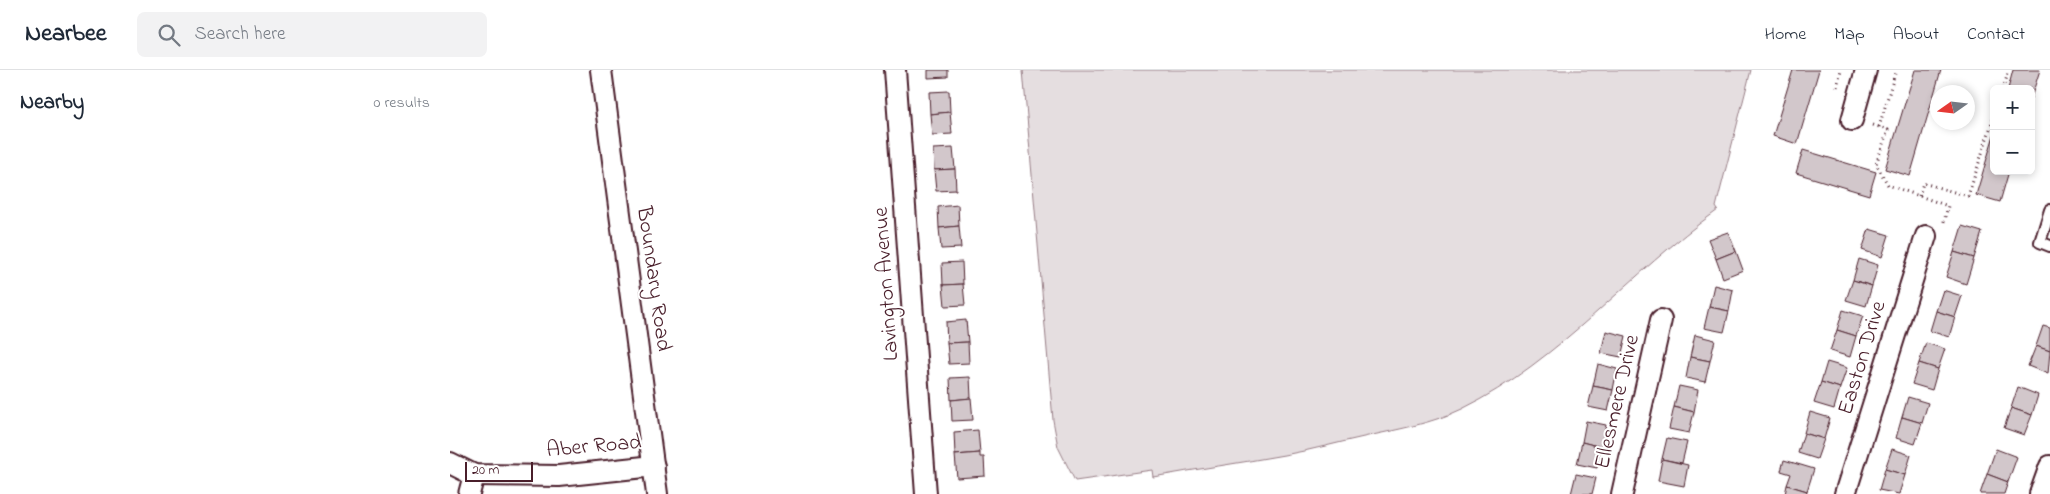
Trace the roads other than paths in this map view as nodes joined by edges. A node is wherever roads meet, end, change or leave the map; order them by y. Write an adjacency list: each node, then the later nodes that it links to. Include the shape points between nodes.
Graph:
1 (602, 70): 10 (street, Boundary Road)
2 (895, 70): 14 (street, Lavington Avenue)
3 (1866, 70): 4 (street)
4 (1852, 120)
5 (2050, 210): 7 (lane, via 2040,242)
6 (1926, 236): 16 (street, Easton Drive)
7 (2050, 246)
8 (1661, 320): 15 (street, Ellesmere Drive)
9 (450, 464): 12 (street, Aber Road)
10 (654, 466): 12 (street, Aber Road); 13 (street, Boundary Road)
11 (2050, 466): 17 (street)
12 (472, 485)
13 (658, 494)
14 (926, 494)
15 (1622, 494)
16 (1845, 494)
17 (2040, 494)

